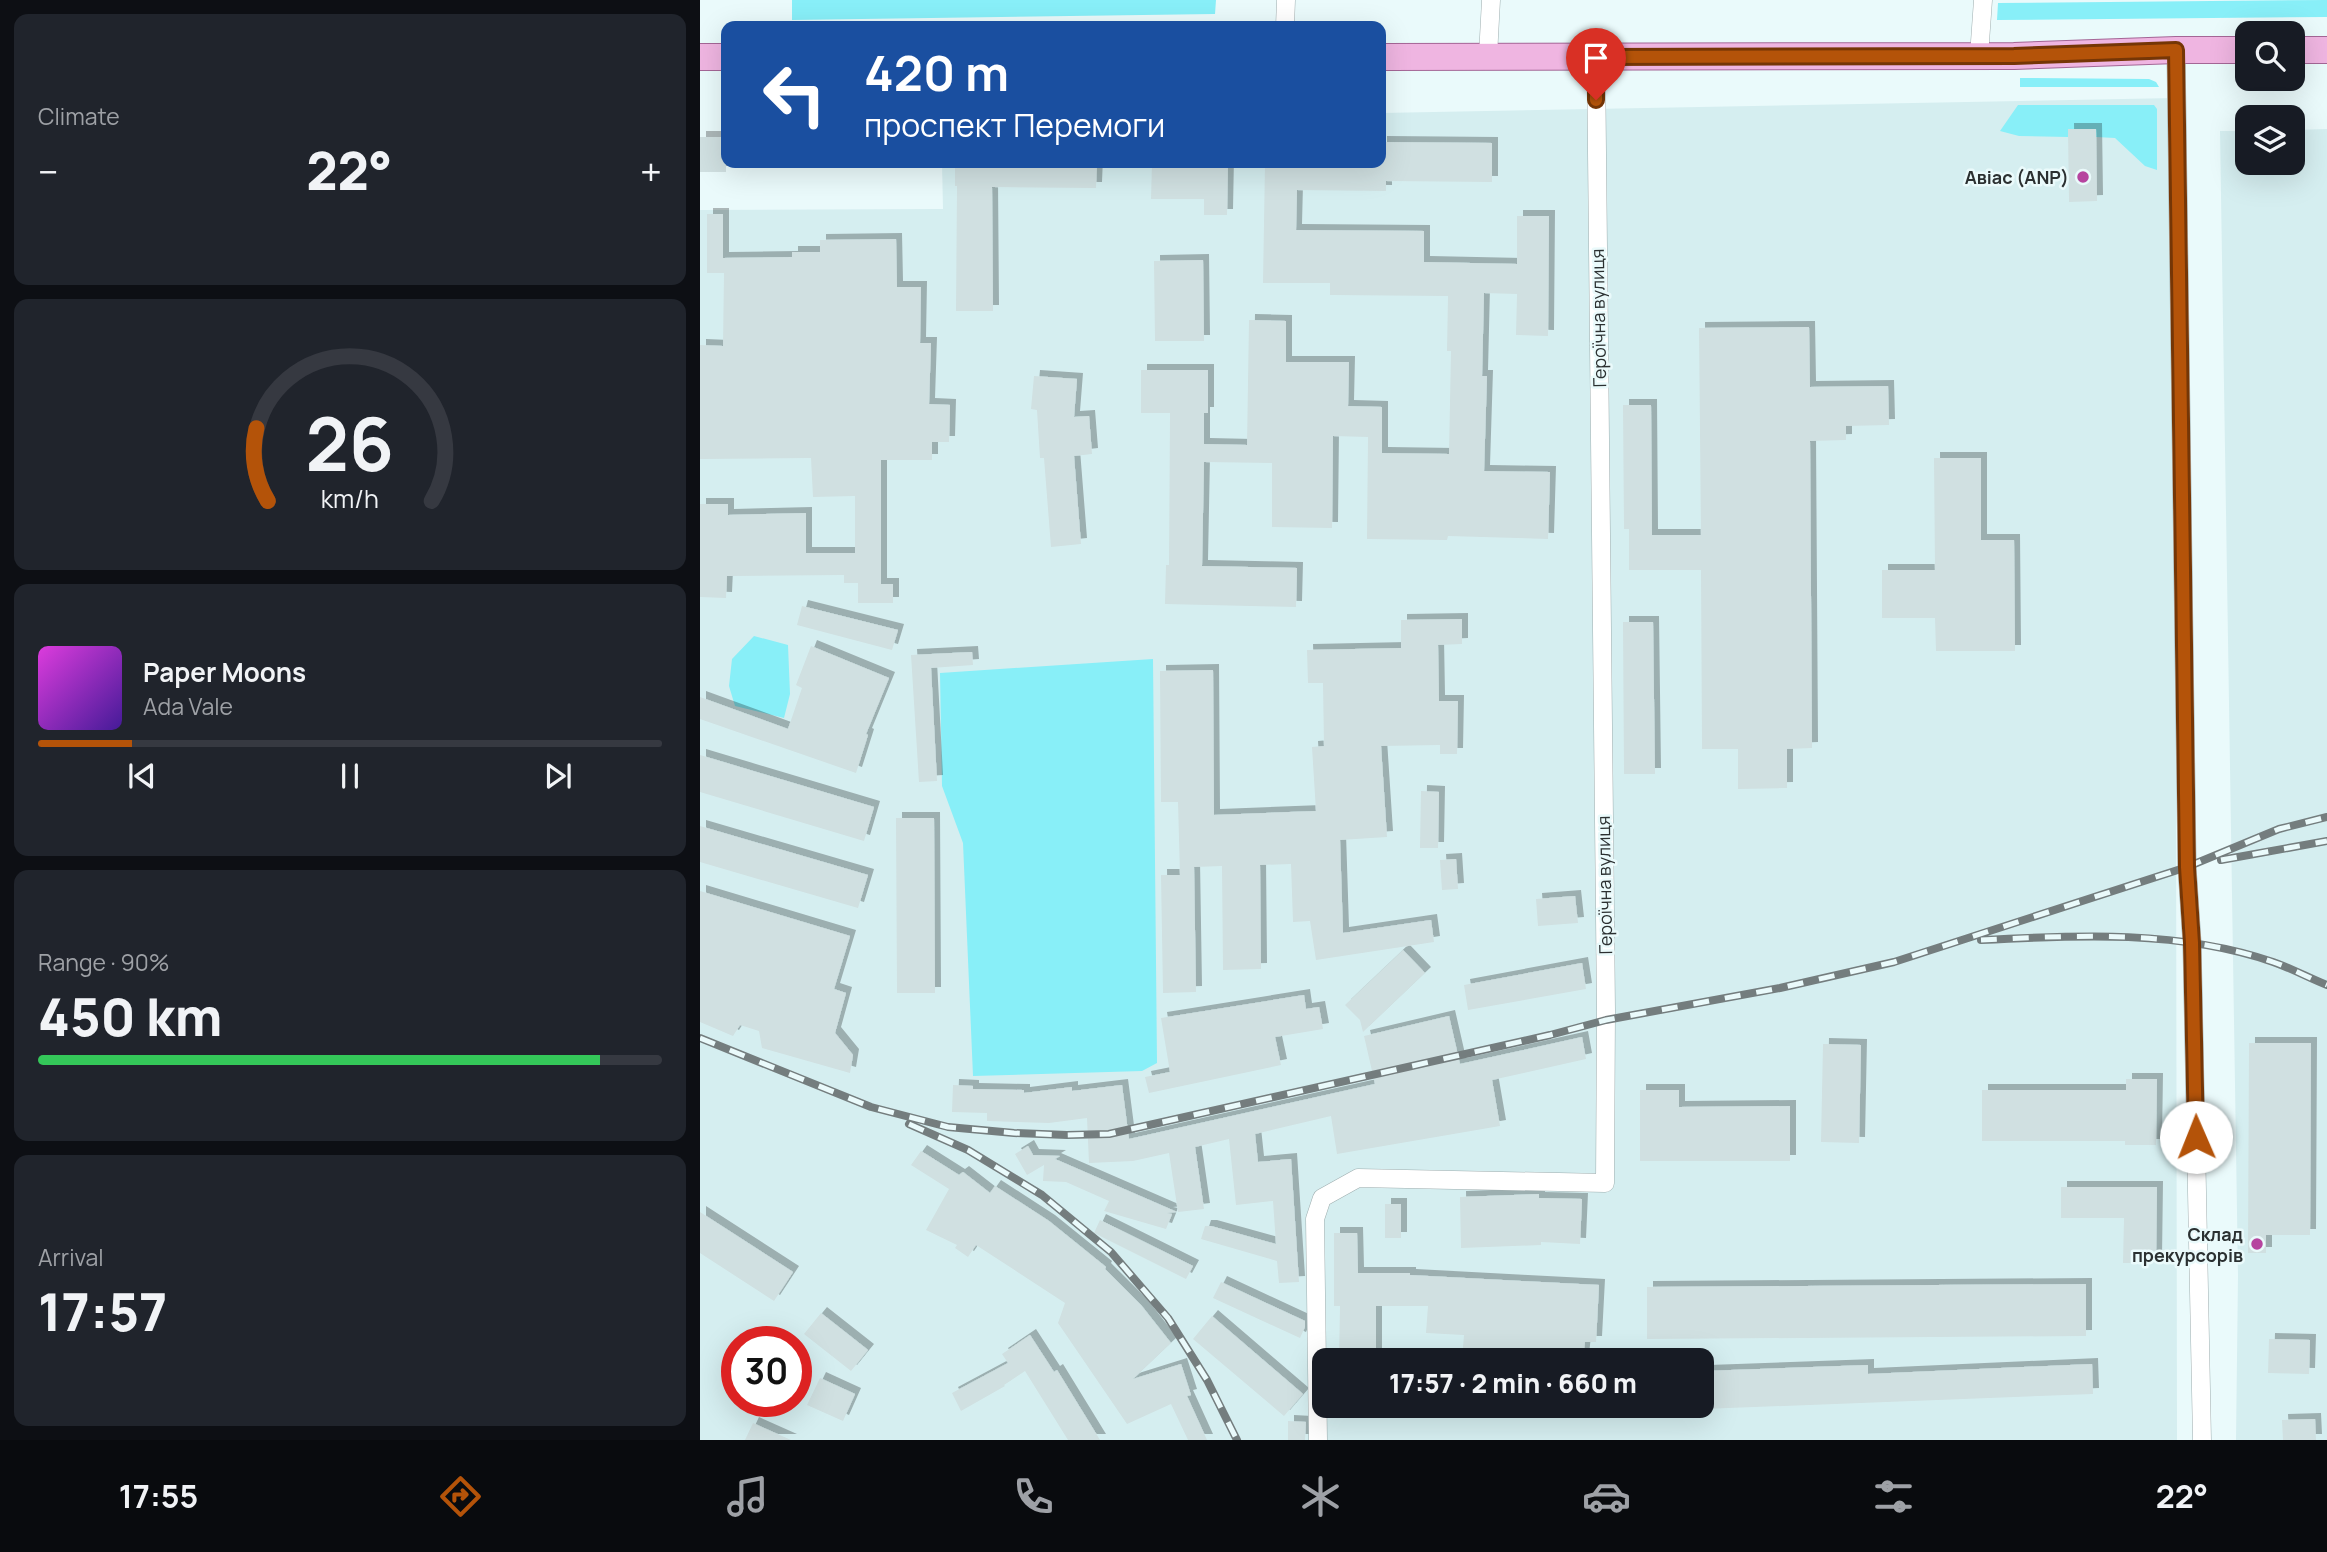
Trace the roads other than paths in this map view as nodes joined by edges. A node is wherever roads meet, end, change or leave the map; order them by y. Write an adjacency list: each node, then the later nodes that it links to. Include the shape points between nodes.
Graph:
1 (1286, 0): 4 (street)
2 (1491, 0): 9 (street)
3 (1983, 0): 10 (street)
4 (1285, 21)
5 (2176, 50): 6 (main road); 10 (main road); 16 (street, via 2187,867)
6 (2235, 50)
7 (2305, 50): 8 (main road)
8 (2327, 50)
9 (1488, 56): 13 (main road); 14 (main road)
10 (1979, 56): 14 (main road)
11 (700, 57): 12 (main road)
12 (721, 57)
13 (1386, 57)
14 (1596, 57): 15 (street, Героїчна вулиця, via 1605,1183 1358,1178 1322,1198 1315,1219)
15 (1318, 1440)
16 (2202, 1440)

